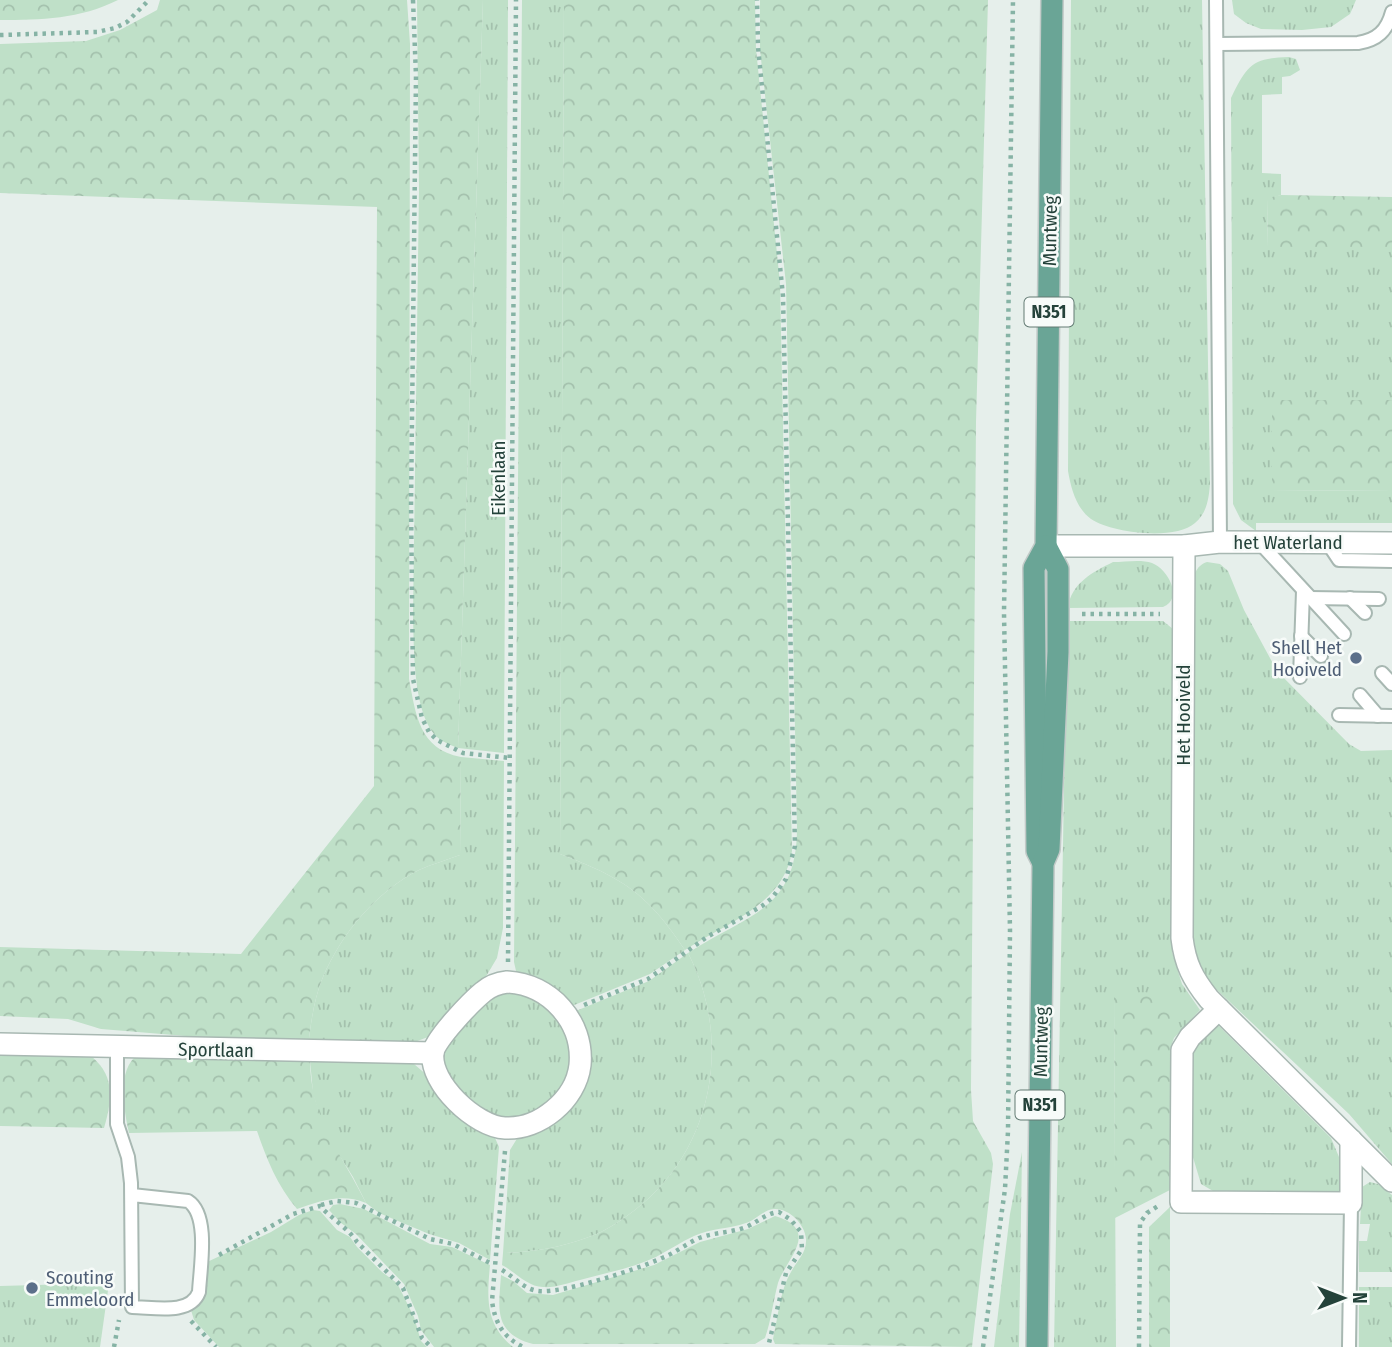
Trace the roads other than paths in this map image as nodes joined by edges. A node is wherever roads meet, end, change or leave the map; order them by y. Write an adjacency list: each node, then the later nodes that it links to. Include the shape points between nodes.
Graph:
1 (1052, 0): 9 (main road, Muntweg / N351)
2 (1216, 0): 4 (lane)
3 (1392, 12): 4 (lane, via 1385,29 1371,41)
4 (1217, 44): 5 (lane)
5 (1220, 541): 6 (street, het Waterland); 10 (street, het Waterland)
6 (1259, 542): 7 (street, het Waterland); 12 (lane)
7 (1327, 542): 8 (street, het Waterland); 11 (lane, via 1339,560)
8 (1392, 543)
9 (1046, 546): 10 (street); 34 (main road, Muntweg / N351, via 1034,568 1037,851 1043,863)
10 (1184, 546): 26 (street, Het Hooiveld, via 1182,938 1191,975)
11 (1392, 561)
12 (1306, 594): 13 (lane); 16 (lane); 17 (lane)
13 (1350, 598): 14 (lane); 15 (lane)
14 (1379, 599)
15 (1365, 613)
16 (1344, 634)
17 (1301, 636): 18 (lane); 20 (lane)
18 (1321, 656)
19 (1382, 673): 21 (lane)
20 (1300, 677)
21 (1392, 684)
22 (1360, 695): 24 (lane)
23 (1339, 715): 24 (lane)
24 (1378, 716): 25 (lane)
25 (1392, 716)
26 (1219, 1009): 30 (street, Het Hooiveld); 33 (street, via 1182,1050 1181,1202)
27 (0, 1044): 28 (street, Sportlaan)
28 (117, 1047): 29 (street, Sportlaan); 32 (lane, via 117,1124 128,1157)
29 (433, 1053): 29 (street, via 442,1082 461,1106 491,1126 507,1129 536,1122 556,1109 580,1065 577,1038 565,1013 549,996 514,982 484,991 442,1035)
30 (1350, 1140): 31 (street, Het Hooiveld); 33 (street)
31 (1392, 1181)
32 (131, 1195): 32 (lane, via 132,1307 186,1307 199,1292 201,1219 188,1201)
33 (1350, 1203): 35 (lane)
34 (1037, 1347)
35 (1349, 1347)

